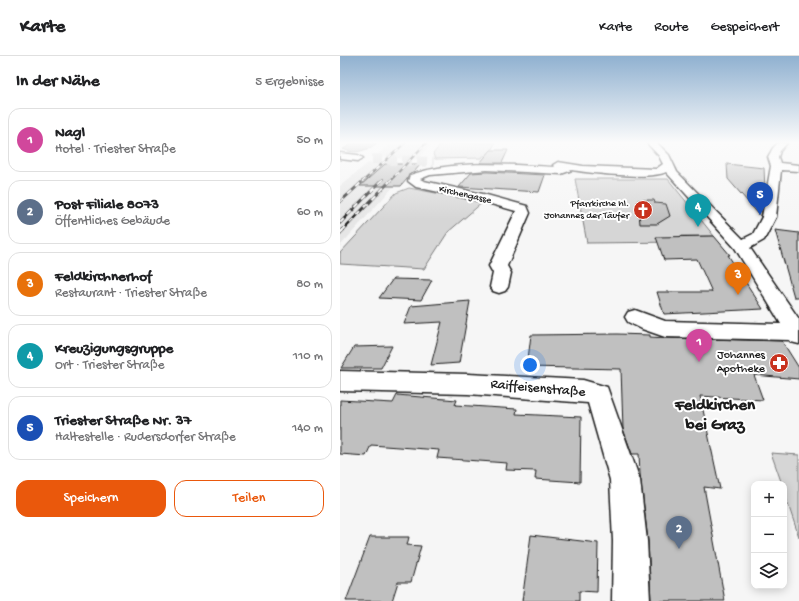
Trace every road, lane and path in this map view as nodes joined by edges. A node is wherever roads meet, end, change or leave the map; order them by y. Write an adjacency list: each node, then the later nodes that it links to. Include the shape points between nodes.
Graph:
1 (474, 168): 10 (street, Kirchengasse, via 428,172 414,178 414,181 522,209 523,213 498,266 502,273)
2 (492, 168): 3 (street, Kirchengasse, via 562,171)
3 (568, 168)
4 (590, 168): 8 (street)
5 (621, 168): 8 (street)
6 (776, 168): 9 (street, via 769,217 759,237)
7 (668, 169): 8 (street, via 658,172); 9 (street)
8 (610, 170)
9 (741, 246): 12 (street)
10 (499, 287)
11 (635, 317): 12 (street, via 665,329)
12 (798, 334)
13 (340, 381): 14 (street, Raiffeisenstraße, via 583,390 598,395 625,480)
14 (631, 601)

